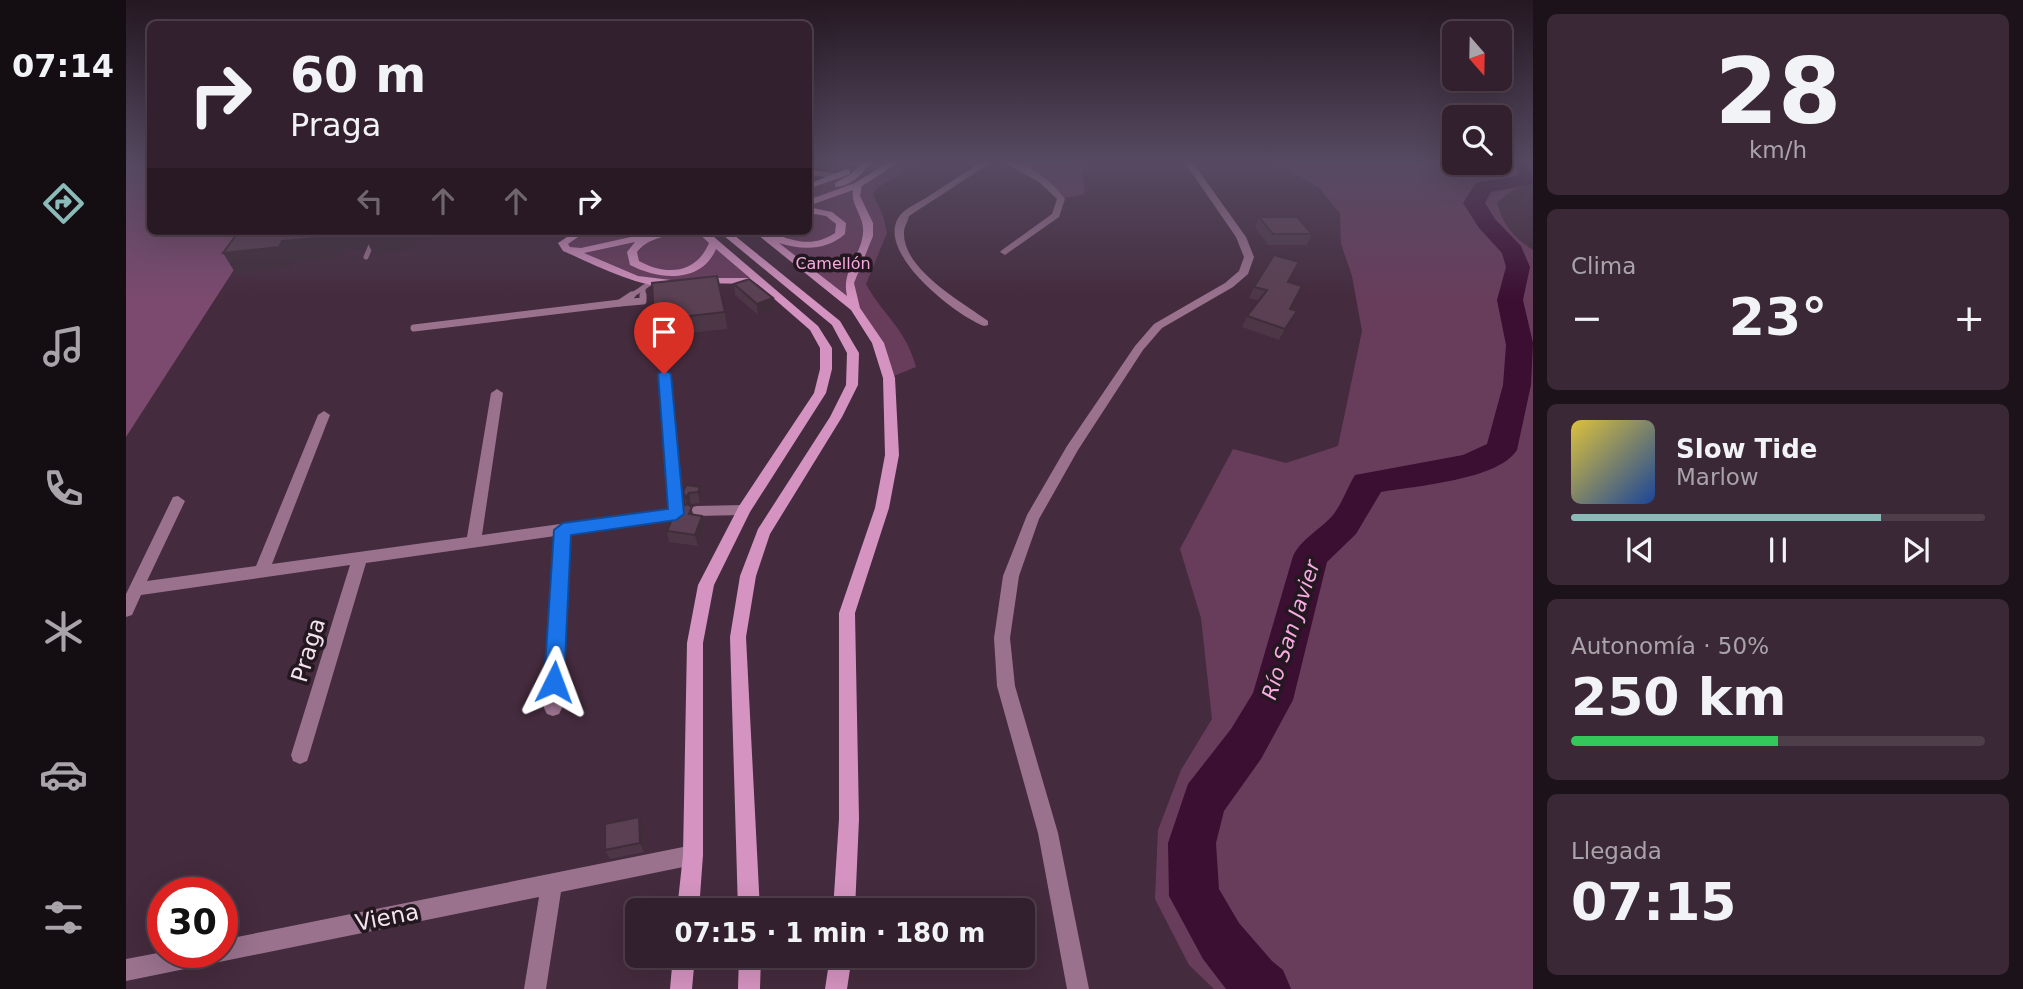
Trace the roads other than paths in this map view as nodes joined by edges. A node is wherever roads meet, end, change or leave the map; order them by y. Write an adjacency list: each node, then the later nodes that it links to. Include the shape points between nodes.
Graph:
1 (861, 206): 19 (main road, via 868,236 849,283)
2 (919, 206): 20 (street, via 899,224 897,237 904,255 919,273)
3 (1059, 206): 14 (street, via 1056,215)
4 (1219, 206): 51 (street, via 1241,237 1248,257 1244,272 1158,327 1139,348 1032,519 1011,576 1004,626 1006,686 1048,833)
5 (812, 211): 11 (main road, via 829,214 841,223 840,234 811,246)
6 (375, 235): 15 (lane)
7 (574, 235): 13 (main road, via 564,239 564,246)
8 (650, 235): 13 (main road)
9 (655, 235): 12 (main road, via 632,252 634,263 669,274 690,271 706,261)
10 (765, 235): 19 (main road)
11 (768, 235)
12 (719, 237): 16 (main road); 39 (main road, via 836,323 853,353 852,384 763,533 748,576 738,637)
13 (571, 251): 17 (main road)
14 (1005, 252)
15 (366, 257)
16 (759, 281): 17 (main road); 26 (main road, via 814,328 826,348 826,369 820,393)
17 (646, 285): 18 (lane); 18 (lane, via 643,301)
18 (620, 303): 21 (lane)
19 (855, 308): 40 (main road, via 878,343 889,378 892,455 882,508 847,612 849,819)
20 (984, 323)
21 (414, 328)
22 (664, 374): 27 (street)
23 (497, 393): 29 (street)
24 (324, 415): 31 (street)
25 (178, 501): 32 (street)
26 (744, 510): 27 (street); 36 (main road, via 706,585 695,643)
27 (685, 513): 28 (street)
28 (563, 530): 29 (street); 34 (street)
29 (474, 542): 30 (street)
30 (360, 558): 31 (street); 35 (street, Praga)
31 (262, 571): 32 (street)
32 (136, 589): 33 (street)
33 (126, 610)
34 (553, 708)
35 (300, 755)
36 (693, 855): 37 (street, Viena); 38 (main road)
37 (552, 884): 41 (street, Viena); 47 (street)
38 (689, 898)
39 (748, 898)
40 (845, 898)
41 (238, 948)
42 (147, 966): 46 (street)
43 (683, 968): 48 (main road)
44 (749, 968): 49 (main road)
45 (839, 968): 50 (main road)
46 (126, 970)
47 (536, 989)
48 (681, 989)
49 (748, 989)
50 (836, 989)
51 (1078, 989)

